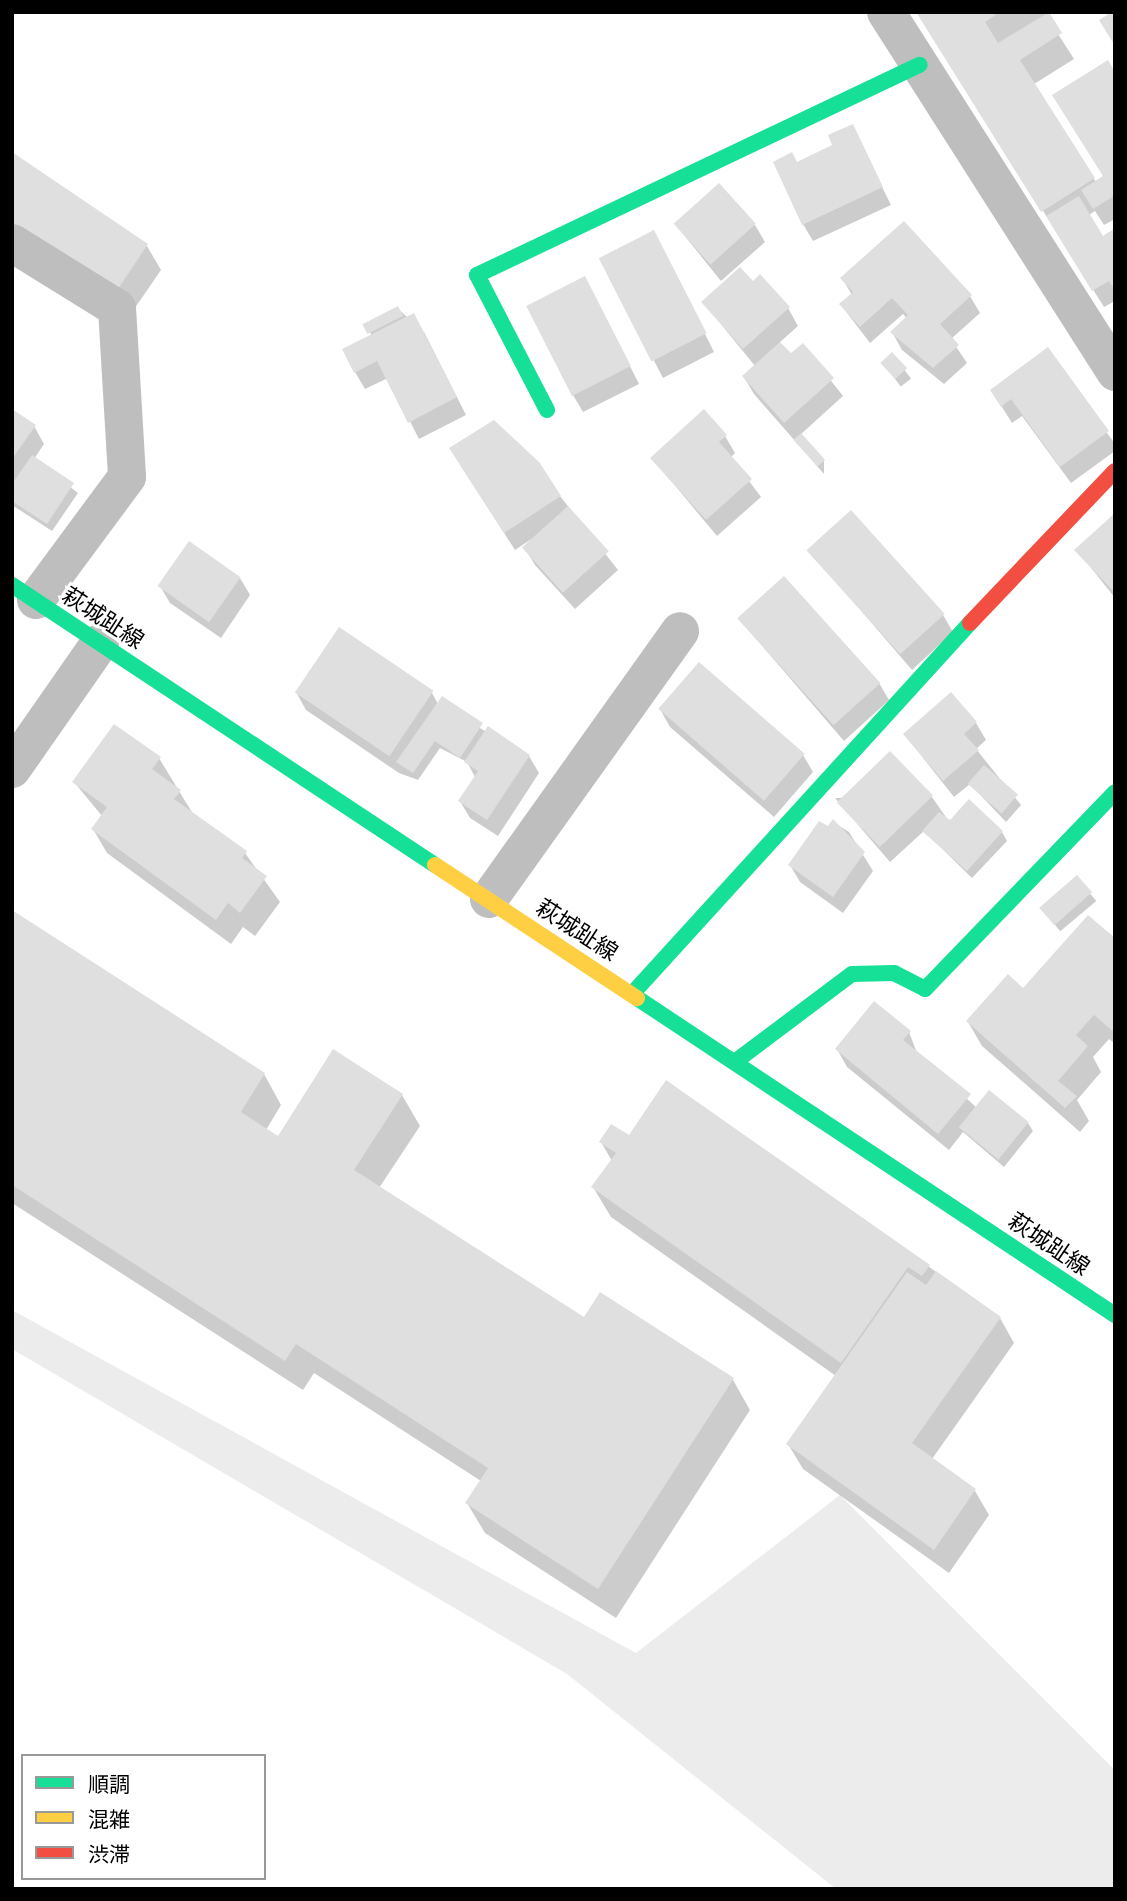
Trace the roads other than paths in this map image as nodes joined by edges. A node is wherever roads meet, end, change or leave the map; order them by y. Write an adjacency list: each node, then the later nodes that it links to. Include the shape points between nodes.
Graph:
1 (886, 12): 2 (street)
2 (920, 65): 4 (street); 5 (street, via 477,275)
3 (12, 243): 7 (street, via 117,308 127,477)
4 (1115, 372)
5 (547, 410)
6 (1115, 471): 13 (street, via 872,724)
7 (24, 592): 9 (street, 萩城趾線)
8 (680, 631): 12 (street)
9 (100, 643): 10 (street); 12 (street, 萩城趾線)
10 (12, 768)
11 (1115, 792): 14 (street, via 925,989 894,973 852,974)
12 (489, 899): 13 (street, 萩城趾線)
13 (632, 993): 14 (street, 萩城趾線)
14 (736, 1061): 15 (street, 萩城趾線)
15 (1115, 1315)

